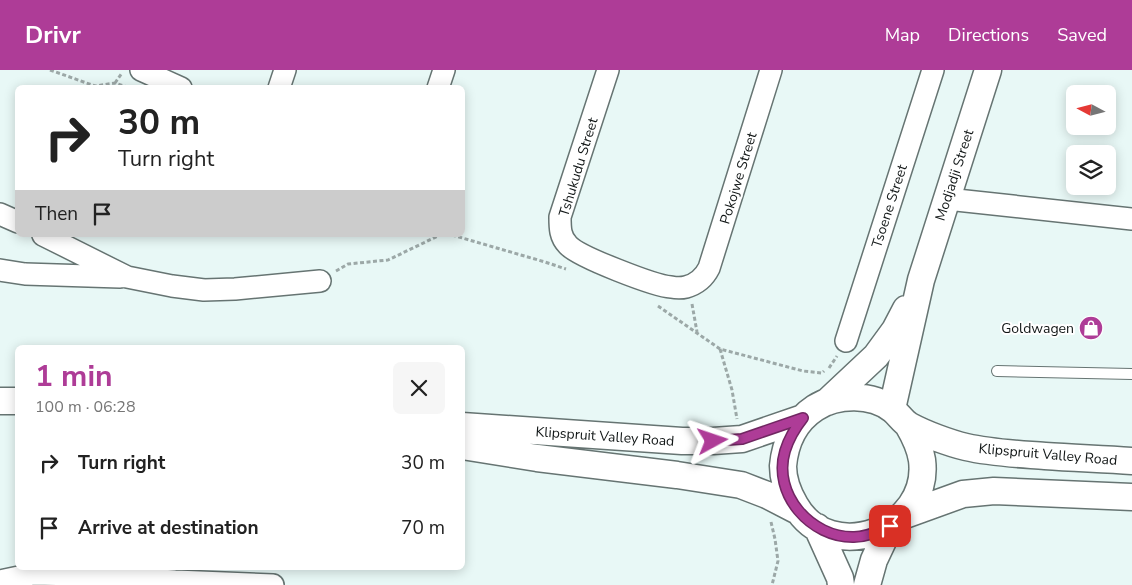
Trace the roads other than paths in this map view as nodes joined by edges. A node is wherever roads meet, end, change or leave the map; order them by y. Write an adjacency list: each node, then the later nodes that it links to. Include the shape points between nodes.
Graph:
1 (141, 70): 8 (street)
2 (285, 70): 9 (street)
3 (444, 70): 10 (street)
4 (608, 70): 20 (street, Tshukudu Street, via 560,217 561,233 570,247 583,256 670,287)
5 (772, 70): 20 (street, Pokojwe Street, via 709,268 703,279)
6 (932, 70): 21 (street, Tsoene Street)
7 (988, 70): 11 (street, Modjadji Street)
8 (174, 85)
9 (280, 85)
10 (439, 85)
11 (946, 199): 13 (street); 18 (street, Modjadji Street)
12 (0, 214): 14 (street)
13 (1132, 219)
14 (15, 221)
15 (47, 237): 17 (street)
16 (0, 270): 17 (street, via 26,274)
17 (128, 277): 19 (street, via 204,290)
18 (921, 280): 26 (street, Modjadji Street, via 895,330 876,356); 29 (street, Modjadji Street)
19 (320, 281)
20 (693, 284)
21 (846, 341)
22 (997, 371): 23 (lane)
23 (1132, 374)
24 (0, 401): 25 (street)
25 (15, 401)
26 (827, 402): 29 (street, via 849,397 872,400); 30 (street)
27 (0, 415): 28 (street)
28 (15, 415)
29 (900, 417): 33 (street, Klipspruit Valley Road, via 966,447 1008,454); 36 (street, via 918,443 922,462 914,500)
30 (803, 418): 31 (street, Klipspruit Valley Road, via 742,439 713,441); 35 (street, via 791,434 784,453 783,474 788,493)
31 (465, 426)
32 (465, 446): 35 (street, Klipspruit Valley Road, via 741,485 767,495)
33 (1132, 461)
34 (1132, 497): 36 (street, via 994,491 964,494)
35 (808, 519): 36 (street, via 835,535 854,537 873,534); 40 (street)
36 (896, 521): 41 (street, via 874,560)
37 (33, 580): 38 (street); 39 (street, via 81,575)
38 (0, 581)
39 (273, 585)
40 (841, 585)
41 (866, 585)

